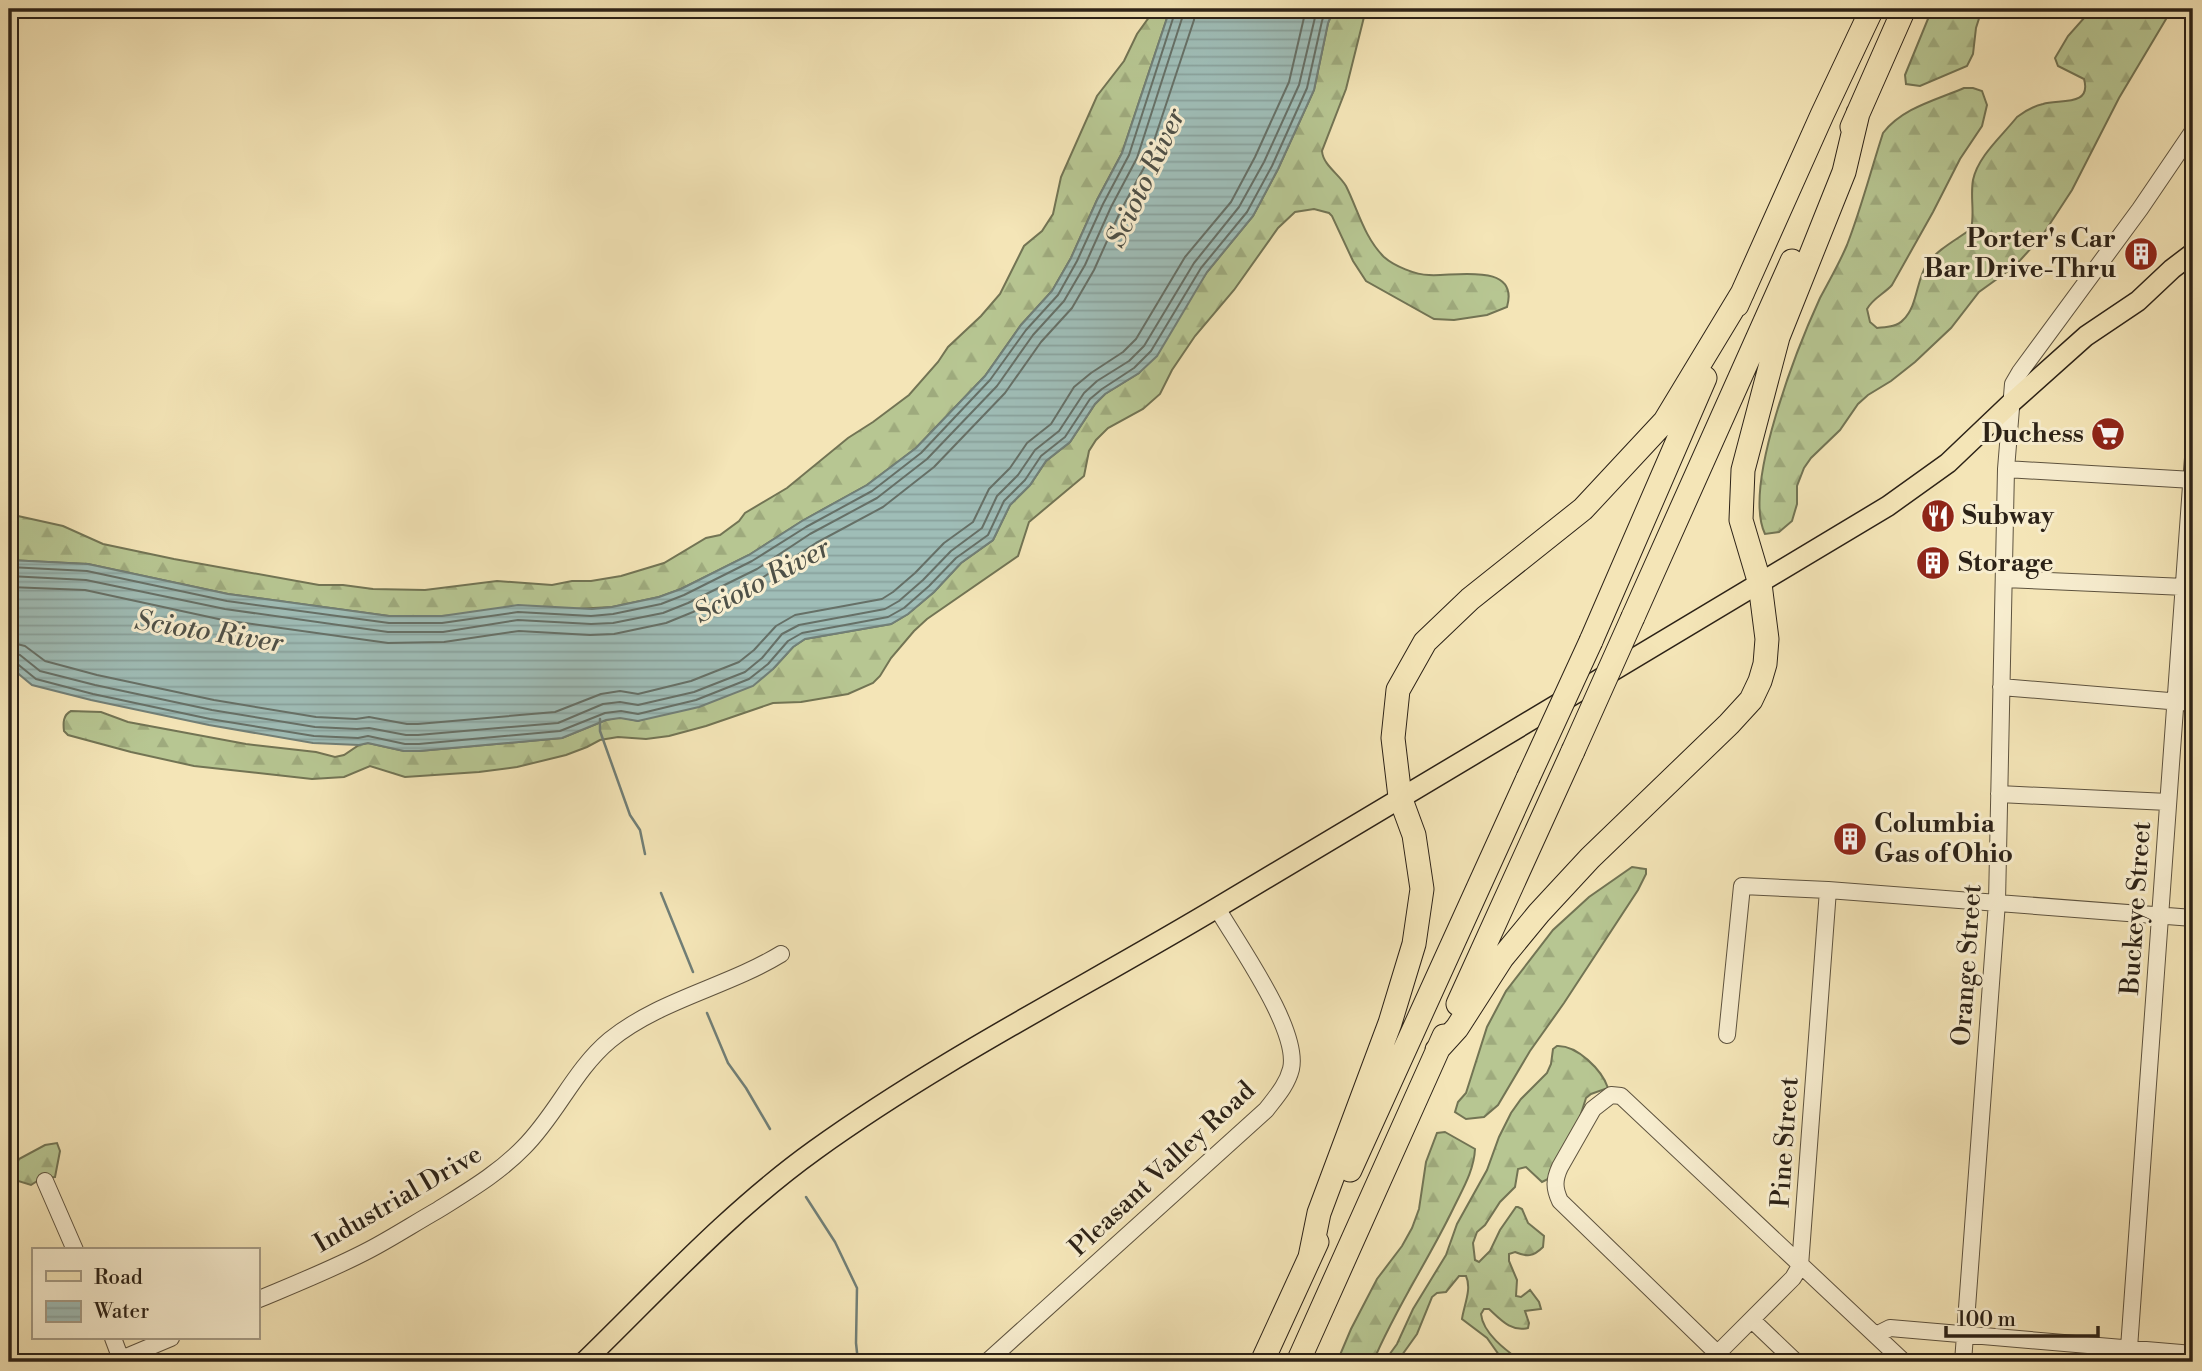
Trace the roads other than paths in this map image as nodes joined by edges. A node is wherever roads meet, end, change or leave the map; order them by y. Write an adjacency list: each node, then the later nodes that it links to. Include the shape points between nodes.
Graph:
1 (1872, 9): 6 (highway)
2 (1904, 9): 4 (highway)
3 (2193, 131): 7 (street, Orange Street, via 2020,372)
4 (1836, 176): 12 (highway, via 1778,337 1743,470 1741,520); 27 (highway, bridge)
5 (2193, 253): 7 (main road, via 2086,336)
6 (1743, 292): 18 (highway, via 1665,421 1626,465 1584,509 1470,598 1425,642 1398,690 1393,738); 30 (highway, bridge, via 1591,641)
7 (2011, 403): 9 (street, Orange Street); 12 (main road, via 1917,486)
8 (2193, 458): 10 (street, Buckeye Street)
9 (2006, 469): 10 (street); 11 (street, Orange Street)
10 (2192, 480): 13 (street, Buckeye Street)
11 (2004, 579): 13 (street); 14 (street, Orange Street)
12 (1760, 584): 18 (main road); 27 (highway, via 1765,664 1751,700 1539,914 1502,957 1457,1028)
13 (2185, 587): 15 (street, Buckeye Street)
14 (2001, 687): 15 (street); 17 (street, Orange Street)
15 (2175, 701): 16 (street); 19 (street, Buckeye Street)
16 (2193, 703)
17 (1998, 794): 19 (street); 21 (street, Orange Street)
18 (1400, 797): 22 (main road); 30 (highway, via 1414,835 1422,889 1414,944 1390,1023 1318,1213)
19 (2168, 802): 23 (street, Buckeye Street)
20 (1828, 890): 21 (street); 26 (street, via 1742,886); 31 (street, Pine Street)
21 (1997, 902): 23 (street); 35 (street, Orange Street)
22 (1217, 908): 42 (main road, via 958,1058 814,1151 716,1230); 43 (street, Pleasant Valley Road, via 1287,1031 1291,1068 1280,1092 1266,1110)
23 (2160, 915): 24 (street); 39 (street, Buckeye Street)
24 (2193, 918)
25 (781, 954): 32 (street, Industrial Drive, via 647,1016 611,1039 577,1074 524,1148 475,1187 369,1250)
26 (1727, 1035)
27 (1437, 1050): 45 (highway)
28 (45, 1181): 29 (street)
29 (74, 1248)
30 (1310, 1257): 44 (highway)
31 (1800, 1266): 33 (street); 34 (street); 40 (street, via 1621,1096 1611,1095 1593,1109 1555,1177 1554,1189 1560,1201)
32 (259, 1299)
33 (1752, 1320): 40 (street); 46 (street)
34 (1876, 1335): 35 (street, via 1890,1328); 47 (street)
35 (1966, 1335): 39 (street); 48 (street, Orange Street)
36 (114, 1340): 41 (street)
37 (167, 1340): 41 (street)
38 (2193, 1354): 39 (street)
39 (2129, 1355)
40 (1714, 1358)
41 (121, 1361)
42 (584, 1362)
43 (987, 1362)
44 (1262, 1362)
45 (1298, 1362)
46 (1796, 1362)
47 (1904, 1362)
48 (1963, 1362)

